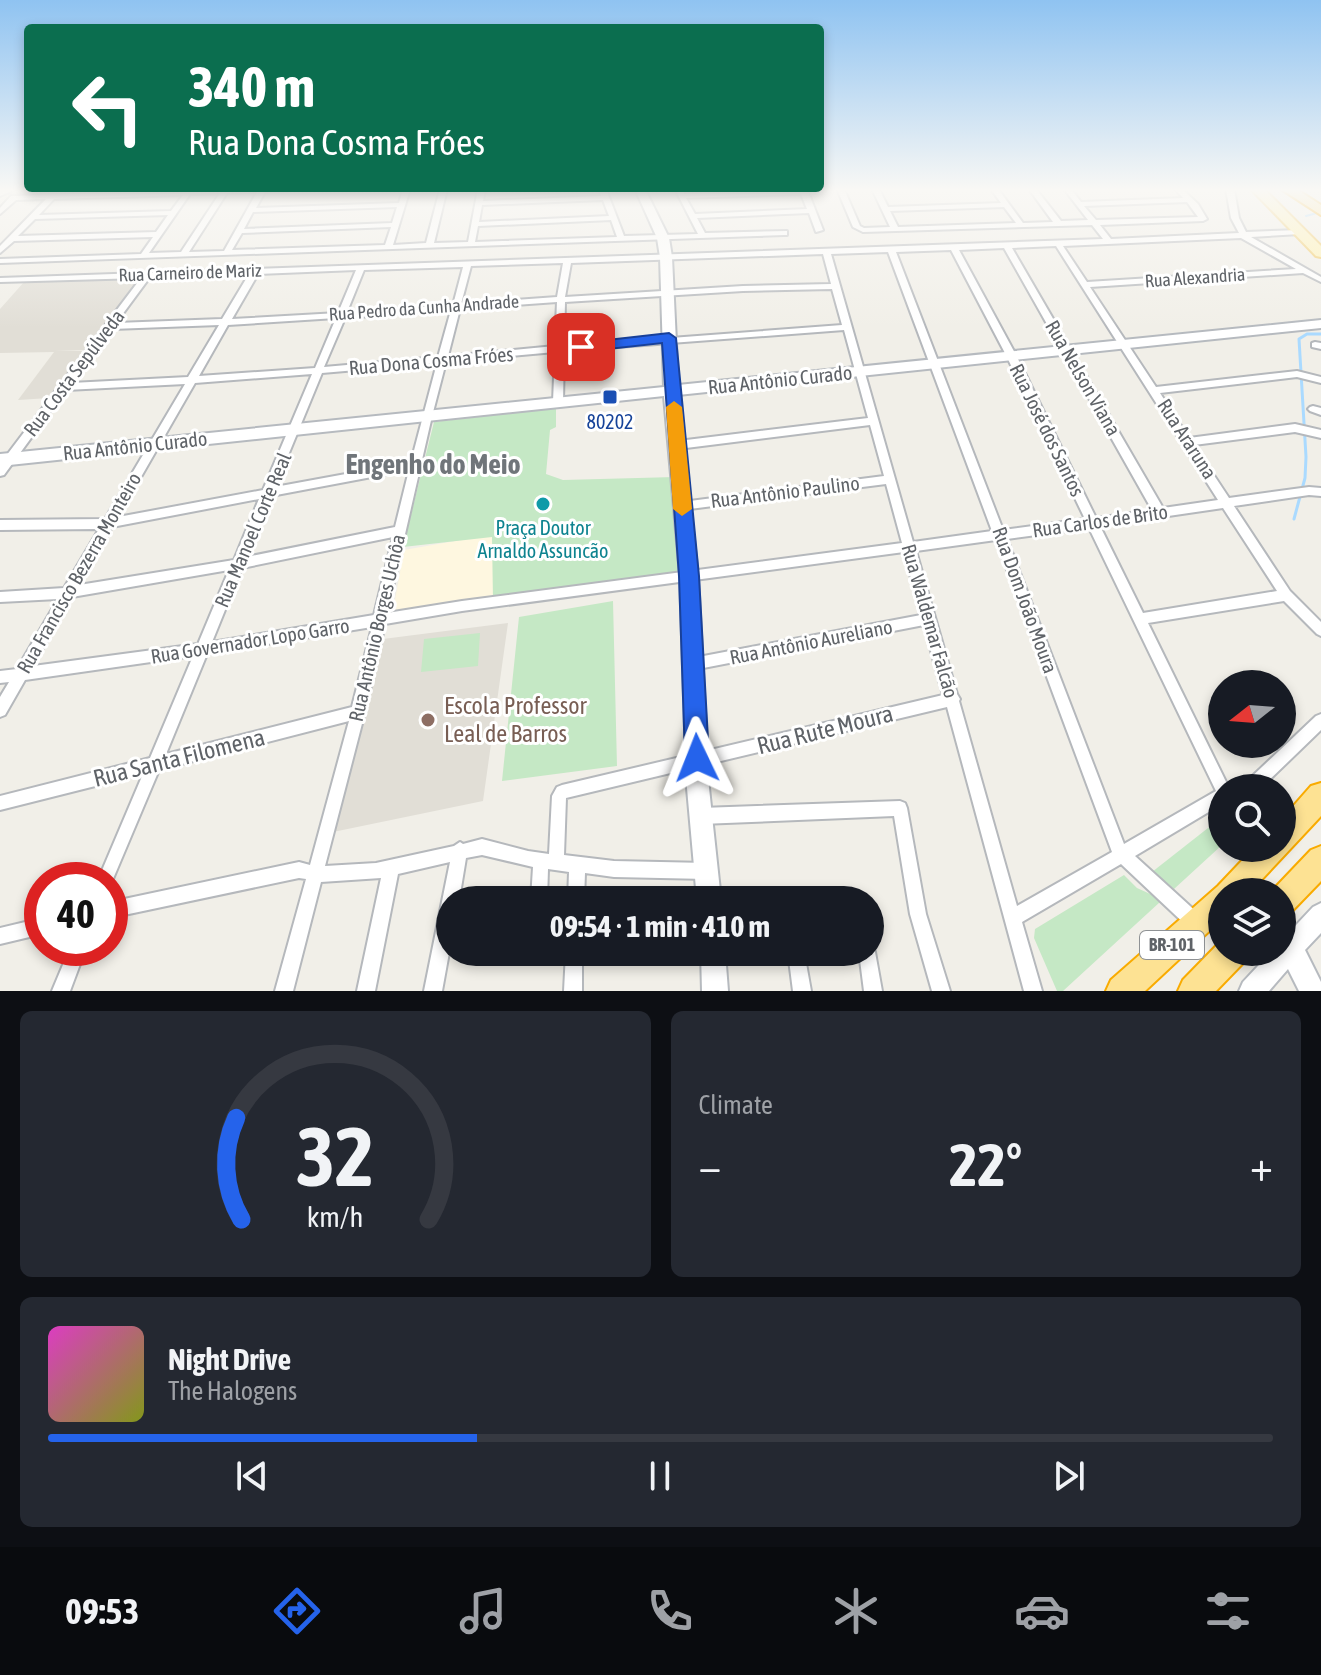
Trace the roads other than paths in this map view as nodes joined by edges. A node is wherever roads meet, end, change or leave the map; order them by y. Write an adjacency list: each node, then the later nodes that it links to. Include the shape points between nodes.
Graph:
1 (16, 235): 18 (street)
2 (122, 235): 18 (street)
3 (158, 235): 33 (street)
4 (196, 235): 32 (street)
5 (237, 235): 30 (street)
6 (392, 235): 26 (street)
7 (432, 235): 24 (street)
8 (473, 235): 21 (street)
9 (620, 235): 19 (street)
10 (662, 235): 17 (street)
11 (723, 235): 15 (street)
12 (1104, 235): 20 (street)
13 (1255, 235): 16 (street, Rua Carneiro de Mariz)
14 (1303, 235): 31 (main road)
15 (703, 236): 17 (street)
16 (1244, 236): 20 (street, Rua Carneiro de Mariz); 40 (street)
17 (663, 238): 19 (street); 34 (street)
18 (12, 239): 28 (street)
19 (622, 240): 21 (street)
20 (1108, 240): 23 (street, Rua Carneiro de Mariz)
21 (471, 244): 24 (street)
22 (1006, 244): 23 (street, Rua Carneiro de Mariz); 25 (street, Rua Carneiro de Mariz); 56 (street, Rua Nelson Viana)
23 (1058, 244): 44 (street, Rua Araruna)
24 (429, 246): 26 (street)
25 (953, 246): 27 (street, Rua Carneiro de Mariz); 58 (street, Rua José dos Santos)
26 (388, 248): 30 (street)
27 (891, 249): 29 (street, Rua Carneiro de Mariz); 60 (street, Rua Dom João Moura)
28 (0, 251)
29 (826, 251): 34 (street, Rua Carneiro de Mariz); 45 (street, Rua Waldemar Falcão)
30 (227, 253): 32 (street)
31 (1321, 253)
32 (184, 254): 33 (street)
33 (143, 256): 36 (street)
34 (666, 257): 35 (street, Rua Carneiro de Mariz); 46 (street)
35 (568, 260): 37 (street, Rua Carneiro de Mariz); 47 (street)
36 (0, 261)
37 (468, 264): 38 (street, Rua Carneiro de Mariz); 48 (street, Rua Antônio Borges Uchôa)
38 (361, 268): 39 (street, Rua Carneiro de Mariz); 49 (street, Rua Manoel Corte Real)
39 (255, 271): 41 (street, Rua Carneiro de Mariz); 50 (street, Rua Francisco Bezerra Monteiro)
40 (1303, 271): 43 (street); 44 (street, Rua Alexandria)
41 (148, 274): 42 (street, Rua Carneiro de Mariz); 52 (street, Rua Costa Sepúlveda)
42 (0, 280)
43 (1321, 280)
44 (1086, 285): 55 (street, Rua Araruna)
45 (834, 286): 46 (street, Rua Pedro da Cunha Andrade); 53 (street, Rua Waldemar Falcão)
46 (667, 291): 47 (street, Rua Pedro da Cunha Andrade); 54 (street)
47 (561, 298): 48 (street, Rua Pedro da Cunha Andrade); 57 (street)
48 (456, 307): 49 (street, Rua Pedro da Cunha Andrade); 59 (street, Rua Antônio Borges Uchôa)
49 (342, 315): 50 (street, Rua Pedro da Cunha Andrade); 61 (street, Rua Manoel Corte Real)
50 (226, 323): 52 (street, Rua Pedro da Cunha Andrade); 64 (street, Rua Francisco Bezerra Monteiro)
51 (1321, 324): 55 (street, Rua Antônio Curado)
52 (109, 326): 65 (street, Rua Costa Sepúlveda)
53 (846, 327): 54 (street, Rua Dona Cosma Fróes); 62 (street, Rua Waldemar Falcão)
54 (669, 338): 57 (street, Rua Dona Cosma Fróes); 67 (street)
55 (1124, 344): 56 (street, Rua Antônio Curado); 66 (street, Rua Araruna)
56 (1067, 349): 58 (street, Rua Antônio Curado); 83 (street, Rua Nelson Viana)
57 (557, 350): 59 (street, Rua Dona Cosma Fróes); 68 (street)
58 (1011, 355): 60 (street, Rua Antônio Curado); 85 (street, Rua José dos Santos)
59 (442, 360): 61 (street, Rua Dona Cosma Fróes); 69 (street, Rua Antônio Borges Uchôa)
60 (937, 362): 62 (street, Rua Antônio Curado); 88 (street, Rua Dom João Moura)
61 (319, 371): 64 (street, Rua Dona Cosma Fróes); 71 (street, Rua Manoel Corte Real)
62 (859, 371): 67 (street, Rua Antônio Curado); 70 (street, Rua Waldemar Falcão)
63 (1321, 380): 66 (street, via 1301,374)
64 (189, 383): 65 (street, Rua Dona Cosma Fróes); 74 (street, Rua Francisco Bezerra Monteiro)
65 (64, 387): 76 (street, Rua Costa Sepúlveda)
66 (1154, 390): 73 (street, Rua Araruna)
67 (671, 391): 68 (street, Rua Antônio Curado); 75 (street)
68 (558, 402): 69 (street, Rua Antônio Curado)
69 (427, 416): 71 (street, Rua Antônio Curado); 77 (street, Rua Antônio Borges Uchôa)
70 (872, 421): 75 (street); 78 (street, Rua Waldemar Falcão)
71 (296, 429): 74 (street, Rua Antônio Curado); 79 (street, Rua Manoel Corte Real)
72 (1321, 434): 73 (street, via 1295,428)
73 (1187, 442): 81 (street, Rua Araruna)
74 (152, 444): 76 (street, Rua Antônio Curado); 84 (street, Rua Francisco Bezerra Monteiro)
75 (678, 445): 82 (street)
76 (3, 464)
77 (415, 465): 79 (street); 87 (street, Rua Antônio Borges Uchôa)
78 (888, 480): 82 (street, Rua Antônio Paulino); 89 (street, Rua Waldemar Falcão)
79 (268, 492): 84 (street); 90 (street, Rua Manoel Corte Real)
80 (1308, 492): 81 (street, Rua Carlos de Brito)
81 (1229, 503): 83 (street, Rua Carlos de Brito); 93 (street, Rua Araruna)
82 (682, 506): 91 (street)
83 (1160, 513): 85 (street, Rua Carlos de Brito)
84 (108, 523): 86 (street); 92 (street, Rua Francisco Bezerra Monteiro)
85 (1091, 523): 88 (street, Rua Carlos de Brito); 96 (street, Rua José dos Santos)
86 (0, 525)
87 (400, 531): 90 (street); 97 (street, Rua Antônio Borges Uchôa)
88 (1001, 535): 89 (street, Rua Carlos de Brito); 117 (street, Rua Dom João Moura)
89 (908, 547): 91 (street, Rua Carlos de Brito); 95 (street, Rua Waldemar Falcão)
90 (237, 564): 92 (street); 99 (street, Rua Manoel Corte Real)
91 (689, 576): 97 (street, Rua Governador Lopo Garro); 100 (street)
92 (68, 592): 94 (street); 101 (street, Rua Francisco Bezerra Monteiro)
93 (1286, 595): 96 (street); 98 (street, Rua Araruna)
94 (0, 597)
95 (928, 619): 100 (street, Rua Antônio Aureliano); 103 (street, Rua Waldemar Falcão)
96 (1139, 619): 109 (street, Rua José dos Santos)
97 (381, 620): 99 (street, Rua Governador Lopo Garro); 105 (street, Rua Antônio Borges Uchôa)
98 (1321, 630)
99 (203, 649): 101 (street, Rua Governador Lopo Garro); 108 (street, Rua Manoel Corte Real)
100 (693, 664): 107 (street)
101 (21, 674): 102 (street, Rua Governador Lopo Garro); 104 (street, Rua Francisco Bezerra Monteiro)
102 (0, 677)
103 (953, 699): 107 (street, Rua Rute Moura); 135 (street, Rua Waldemar Falcão)
104 (0, 710)
105 (358, 712): 108 (street, Rua Santa Filomena); 125 (street, Rua Antônio Borges Uchôa)
106 (1321, 721): 110 (street)
107 (697, 758): 114 (street); 119 (street, Rua Rute Moura, via 560,793)
108 (155, 764): 112 (street, Rua Santa Filomena); 120 (street, Rua Manoel Corte Real)
109 (1215, 774)
110 (1265, 774)
111 (1321, 796): 115 (highway)
112 (0, 803)
113 (1208, 804): 117 (street)
114 (701, 816): 124 (street); 157 (street, via 900,808 918,914)
115 (1296, 821)
116 (460, 850): 119 (street, via 489,847); 123 (street); 127 (street)
117 (1120, 853): 135 (street); 136 (street, Rua Dom João Moura)
118 (1321, 860): 131 (highway)
119 (548, 861): 122 (street); 128 (street)
120 (114, 862)
121 (1257, 862): 126 (highway)
122 (577, 865): 124 (street); 129 (street)
123 (391, 869): 125 (street); 151 (street)
124 (708, 871): 130 (street)
125 (316, 874): 132 (street, via 299,870); 150 (street, Rua Antônio Borges Uchôa)
126 (1242, 878)
127 (454, 886)
128 (542, 886)
129 (576, 886)
130 (709, 886)
131 (1296, 886)
132 (128, 906)
133 (1208, 912): 136 (highway, BR-101)
134 (1321, 915): 139 (street)
135 (1015, 917): 158 (street, Rua Waldemar Falcão)
136 (1197, 923): 159 (highway, BR-101)
137 (24, 930): 138 (street)
138 (0, 936)
139 (1296, 942)
140 (1296, 958): 162 (street)
141 (71, 966): 149 (street)
142 (438, 966): 152 (street)
143 (574, 966): 153 (street)
144 (714, 966): 154 (street)
145 (798, 966): 155 (street)
146 (869, 966): 156 (street)
147 (1218, 966): 160 (highway, BR-101)
148 (1275, 966): 161 (street)
149 (61, 991)
150 (284, 991)
151 (366, 991)
152 (433, 991)
153 (573, 991)
154 (715, 991)
155 (802, 991)
156 (873, 991)
157 (941, 991)
158 (1033, 991)
159 (1122, 991)
160 (1194, 991)
161 (1252, 991)
162 (1312, 991)

